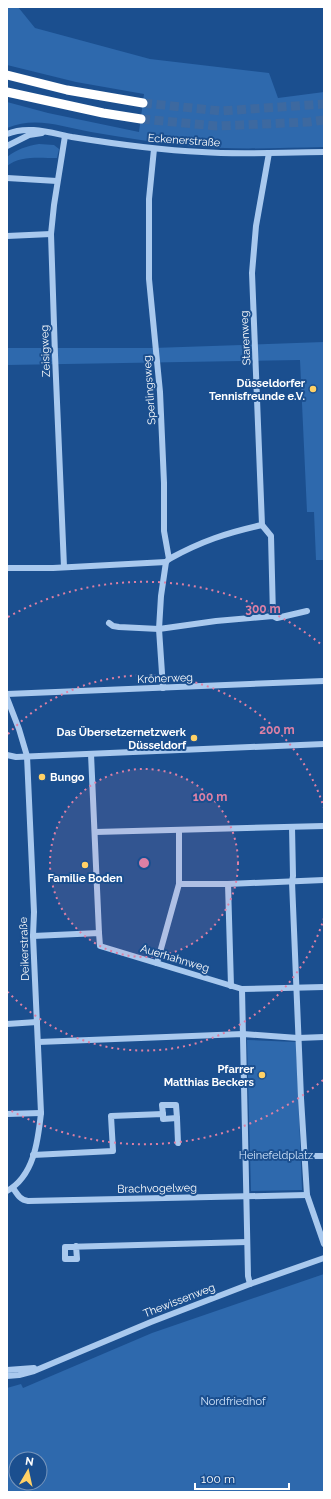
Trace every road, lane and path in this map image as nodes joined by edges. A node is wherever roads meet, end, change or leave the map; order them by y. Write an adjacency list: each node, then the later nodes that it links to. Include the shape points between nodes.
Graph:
1 (7, 75): 3 (highway, via 67,90)
2 (7, 92): 4 (highway)
3 (143, 103)
4 (141, 119)
5 (44, 132): 6 (street, Eckenerstraße, via 24,129); 7 (street, Eckenerstraße); 8 (street, Eckenerstraße)
6 (7, 134)
7 (65, 136): 9 (street, Eckenerstraße); 13 (street, Zeisigweg)
8 (7, 146)
9 (154, 149): 11 (street, Eckenerstraße); 17 (street, Sperlingsweg, via 149,199 149,279 160,392)
10 (324, 152): 11 (street, Eckenerstraße)
11 (269, 153): 16 (street, Starenweg, via 256,226 252,273)
12 (7, 178): 13 (street)
13 (57, 181): 14 (street, Zeisigweg)
14 (51, 234): 15 (street); 18 (street, Zeisigweg)
15 (7, 236)
16 (262, 525): 17 (street, via 201,542); 21 (street, Starenweg, via 271,536)
17 (167, 561): 18 (street); 23 (street, Sperlingsweg)
18 (64, 567): 19 (street)
19 (7, 568)
20 (307, 611): 21 (street, via 277,618)
21 (273, 616): 23 (street)
22 (109, 623): 23 (street, via 119,627)
23 (159, 629): 25 (street, Sperlingsweg)
24 (324, 682): 25 (street, Krönerweg)
25 (163, 688): 26 (street, Krönerweg)
26 (7, 694)
27 (7, 698): 31 (street, Deikerstraße)
28 (324, 744): 29 (street)
29 (91, 754): 31 (street); 35 (street)
30 (7, 755): 31 (street)
31 (27, 756): 41 (street, Deikerstraße)
32 (324, 826): 33 (street)
33 (292, 827): 34 (street); 37 (street)
34 (179, 830): 35 (street); 38 (street)
35 (95, 832): 40 (street)
36 (324, 880): 37 (street)
37 (292, 882): 39 (street); 45 (street)
38 (180, 884): 39 (street); 42 (street)
39 (228, 884): 43 (street)
40 (99, 933): 41 (street); 42 (street, Auerhahnweg, via 100,946)
41 (33, 936): 47 (street, Deikerstraße)
42 (157, 963): 43 (street, Auerhahnweg)
43 (231, 986): 46 (street, Auerhahnweg)
44 (324, 987): 45 (street, Auerhahnweg)
45 (295, 988): 46 (street, Auerhahnweg); 51 (street)
46 (242, 989): 49 (street)
47 (37, 1022): 48 (street); 52 (street, Deikerstraße)
48 (7, 1024)
49 (243, 1034): 51 (street); 52 (street); 63 (street)
50 (324, 1037): 51 (street)
51 (298, 1038): 59 (street)
52 (38, 1042): 53 (street, Deikerstraße)
53 (41, 1113): 54 (street); 58 (street, Deikerstraße, via 39,1136)
54 (7, 1114)
55 (162, 1114): 56 (street, via 163,1119); 56 (street, via 162,1105 176,1105); 58 (street, via 111,1116 113,1151)
56 (177, 1118): 57 (street)
57 (178, 1143)
58 (33, 1155): 61 (street, Deikerstraße, via 24,1177)
59 (305, 1156): 60 (street); 62 (street)
60 (324, 1156)
61 (10, 1190): 63 (street, Brachvogelweg, via 24,1201)
62 (307, 1195): 63 (street, Brachvogelweg); 65 (street)
63 (247, 1196): 64 (street)
64 (247, 1242): 66 (street); 68 (street)
65 (324, 1244)
66 (76, 1246)
67 (324, 1258): 68 (street, Thewissenweg)
68 (250, 1284): 69 (street, Thewissenweg)
69 (44, 1366): 70 (street, Thewissenweg); 71 (street, Thewissenweg, via 19,1375)
70 (7, 1370)
71 (7, 1376)

